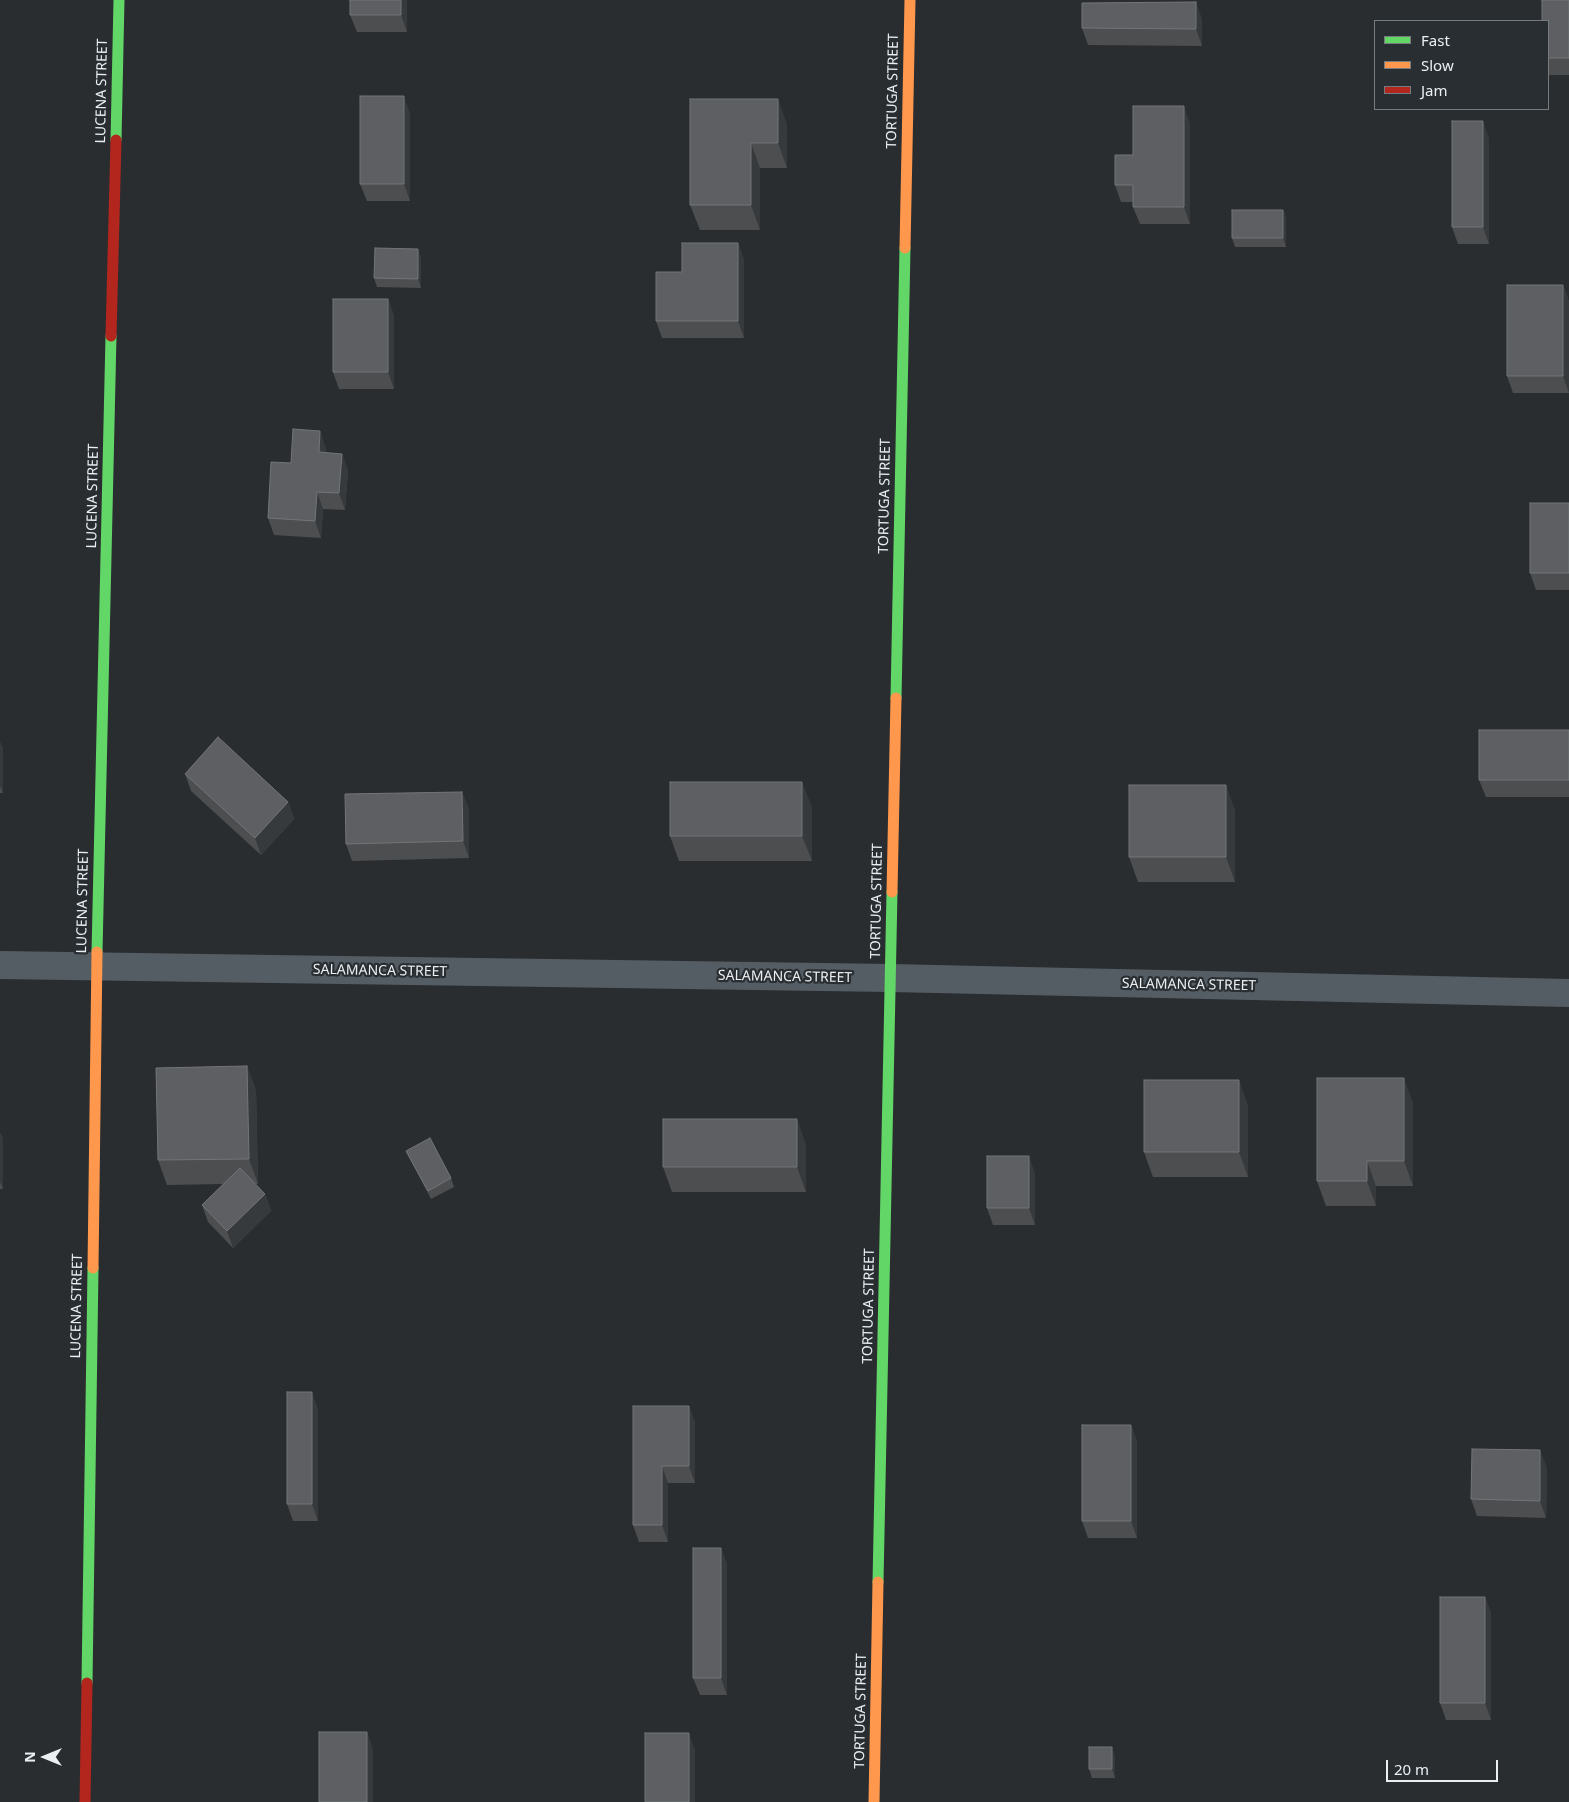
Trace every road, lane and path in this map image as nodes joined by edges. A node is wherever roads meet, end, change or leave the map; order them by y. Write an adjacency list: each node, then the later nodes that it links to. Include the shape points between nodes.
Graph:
1 (119, 0): 4 (street, LUCENA STREET)
2 (910, 0): 5 (street, TORTUGA STREET)
3 (0, 965): 4 (street, SALAMANCA STREET)
4 (96, 966): 5 (street, SALAMANCA STREET); 7 (street, LUCENA STREET)
5 (890, 978): 6 (street, SALAMANCA STREET); 8 (street, TORTUGA STREET)
6 (1569, 993)
7 (85, 1802)
8 (874, 1802)

